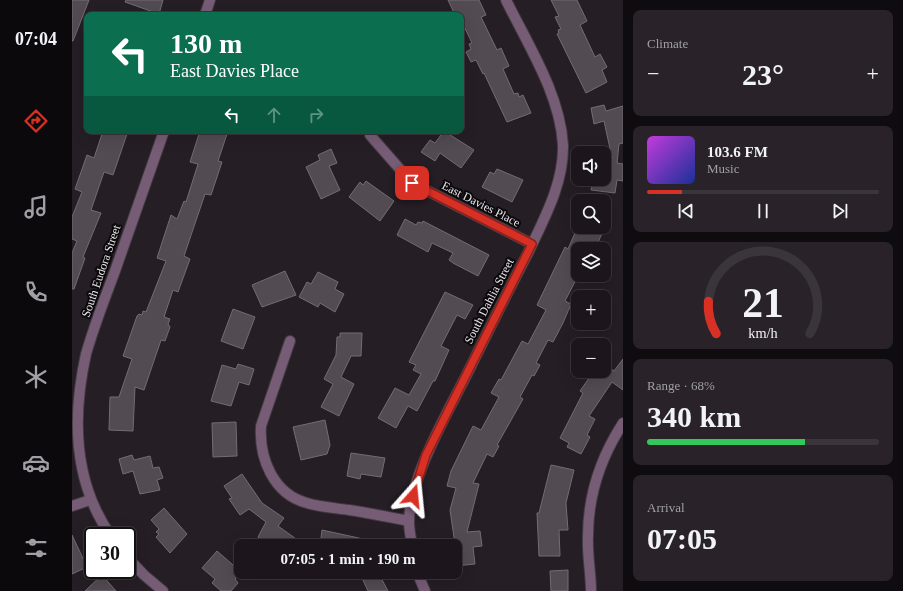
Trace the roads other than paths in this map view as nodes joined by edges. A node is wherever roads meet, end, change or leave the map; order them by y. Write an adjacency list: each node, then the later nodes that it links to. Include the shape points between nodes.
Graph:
1 (210, 0): 3 (street)
2 (506, 0): 6 (street, South Dahlia Street, via 549,88 558,114 563,146 556,192)
3 (206, 12)
4 (163, 134): 9 (street, South Eudora Street, via 86,353 77,397 76,435 84,484)
5 (370, 135): 6 (street, East Davies Place, via 412,183)
6 (532, 244): 11 (street, South Dahlia Street, via 426,455 413,496)
7 (290, 341): 11 (street, via 261,426 263,456 274,480 289,494 306,503)
8 (623, 423): 18 (street, via 601,464 593,492 588,536)
9 (90, 500): 10 (street); 12 (street, South Eudora Street)
10 (72, 506)
11 (409, 521): 13 (street, South Dahlia Street)
12 (106, 527)
13 (411, 539)
14 (136, 567): 16 (street)
15 (420, 579): 17 (street)
16 (163, 591)
17 (425, 591)
18 (591, 591)

